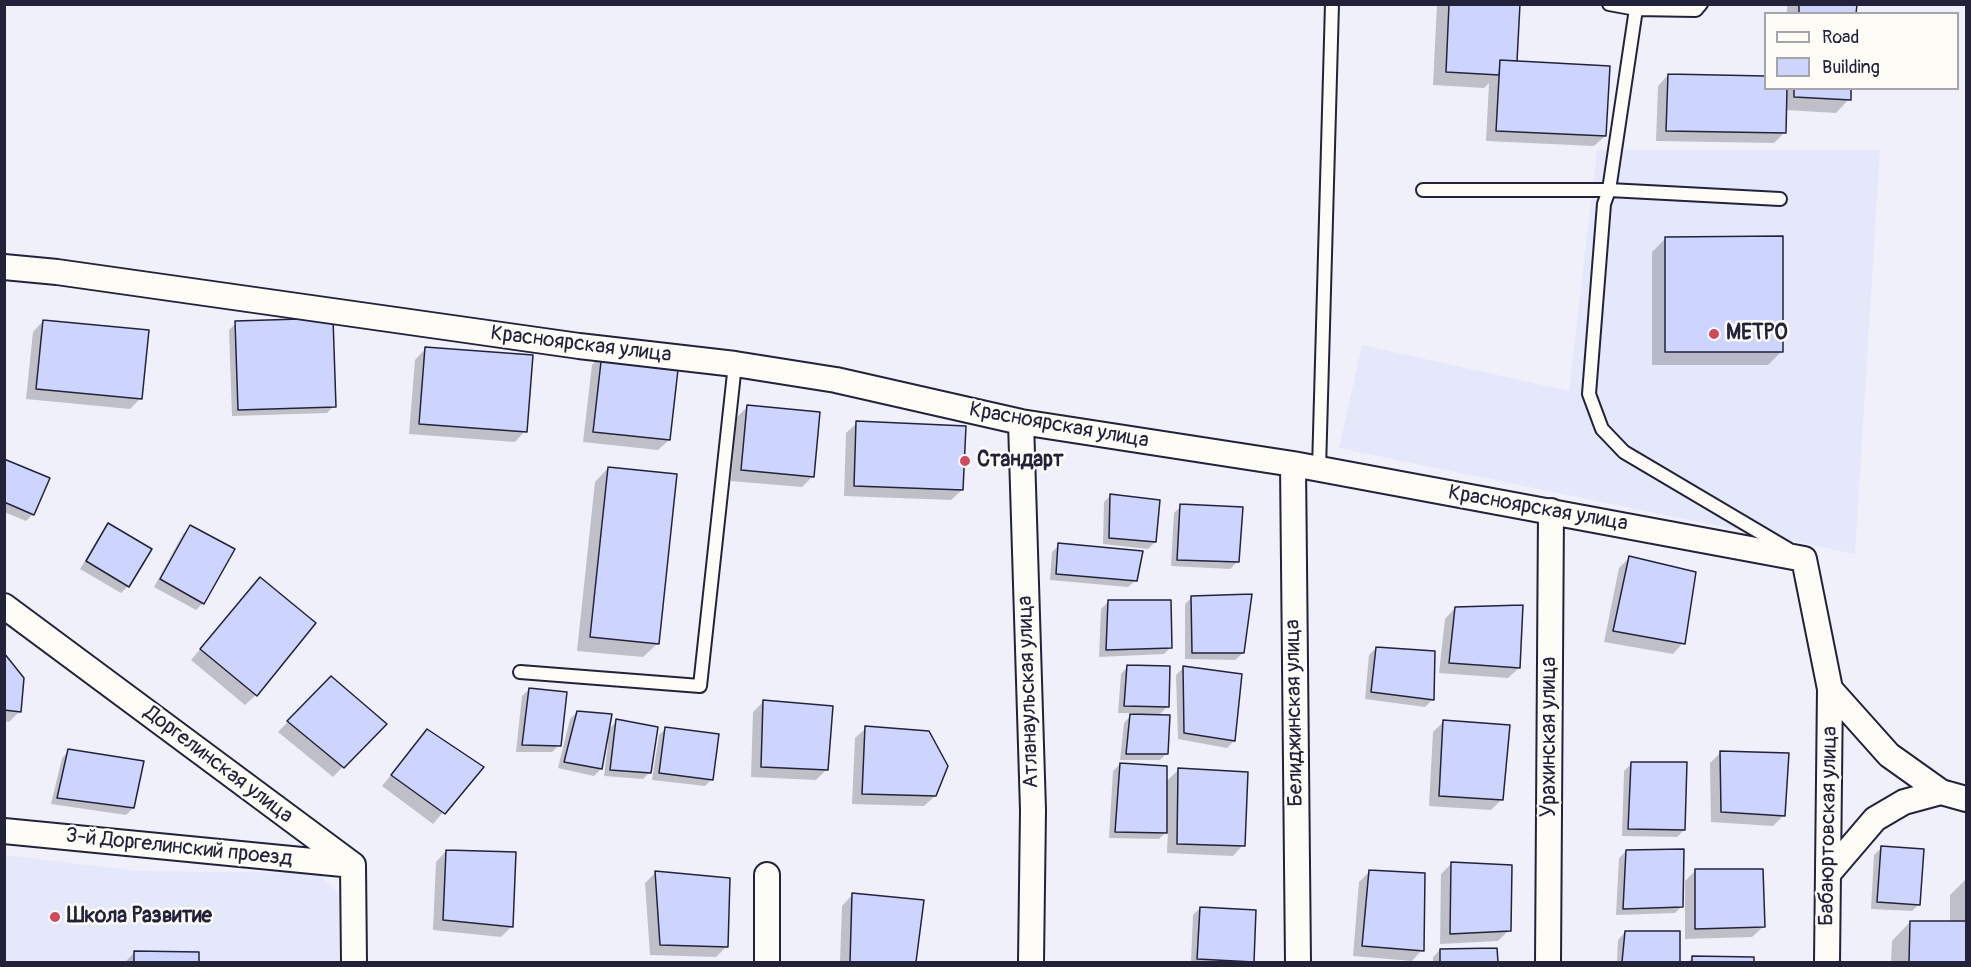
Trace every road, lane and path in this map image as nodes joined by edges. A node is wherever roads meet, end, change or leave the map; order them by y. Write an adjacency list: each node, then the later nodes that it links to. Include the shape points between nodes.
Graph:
1 (1332, 4): 12 (lane)
2 (1609, 4): 4 (lane)
3 (1701, 4): 4 (lane, via 1696,10)
4 (1636, 9): 6 (lane)
5 (1423, 190): 6 (lane)
6 (1609, 190): 7 (lane); 14 (lane, via 1589,394 1602,429 1624,452)
7 (1780, 199)
8 (4, 267): 9 (street, Красноярская улица)
9 (735, 364): 10 (street, Красноярская улица, via 836,380); 16 (lane, via 700,686)
10 (1022, 422): 11 (street, Красноярская улица); 26 (street, Атланаульская улица, via 1033,810)
11 (1293, 464): 12 (street, Красноярская улица); 27 (street, Белиджинская улица)
12 (1318, 469): 13 (street, Красноярская улица)
13 (1551, 511): 14 (street, Красноярская улица); 28 (street, Урахинская улица)
14 (1804, 559): 17 (street)
15 (4, 606): 21 (street, Доргелинская улица)
16 (520, 672)
17 (1830, 689): 18 (street, via 1889,754); 22 (street, Бабаюртовская улица)
18 (1941, 792): 19 (street); 22 (street, via 1904,802 1875,819)
19 (1966, 799)
20 (4, 831): 21 (street, 3-й Доргелинский проезд)
21 (353, 866): 24 (street)
22 (1828, 874): 29 (street, Бабаюртовская улица)
23 (767, 875): 25 (street)
24 (354, 963)
25 (767, 963)
26 (1031, 963)
27 (1298, 963)
28 (1548, 963)
29 (1827, 963)

